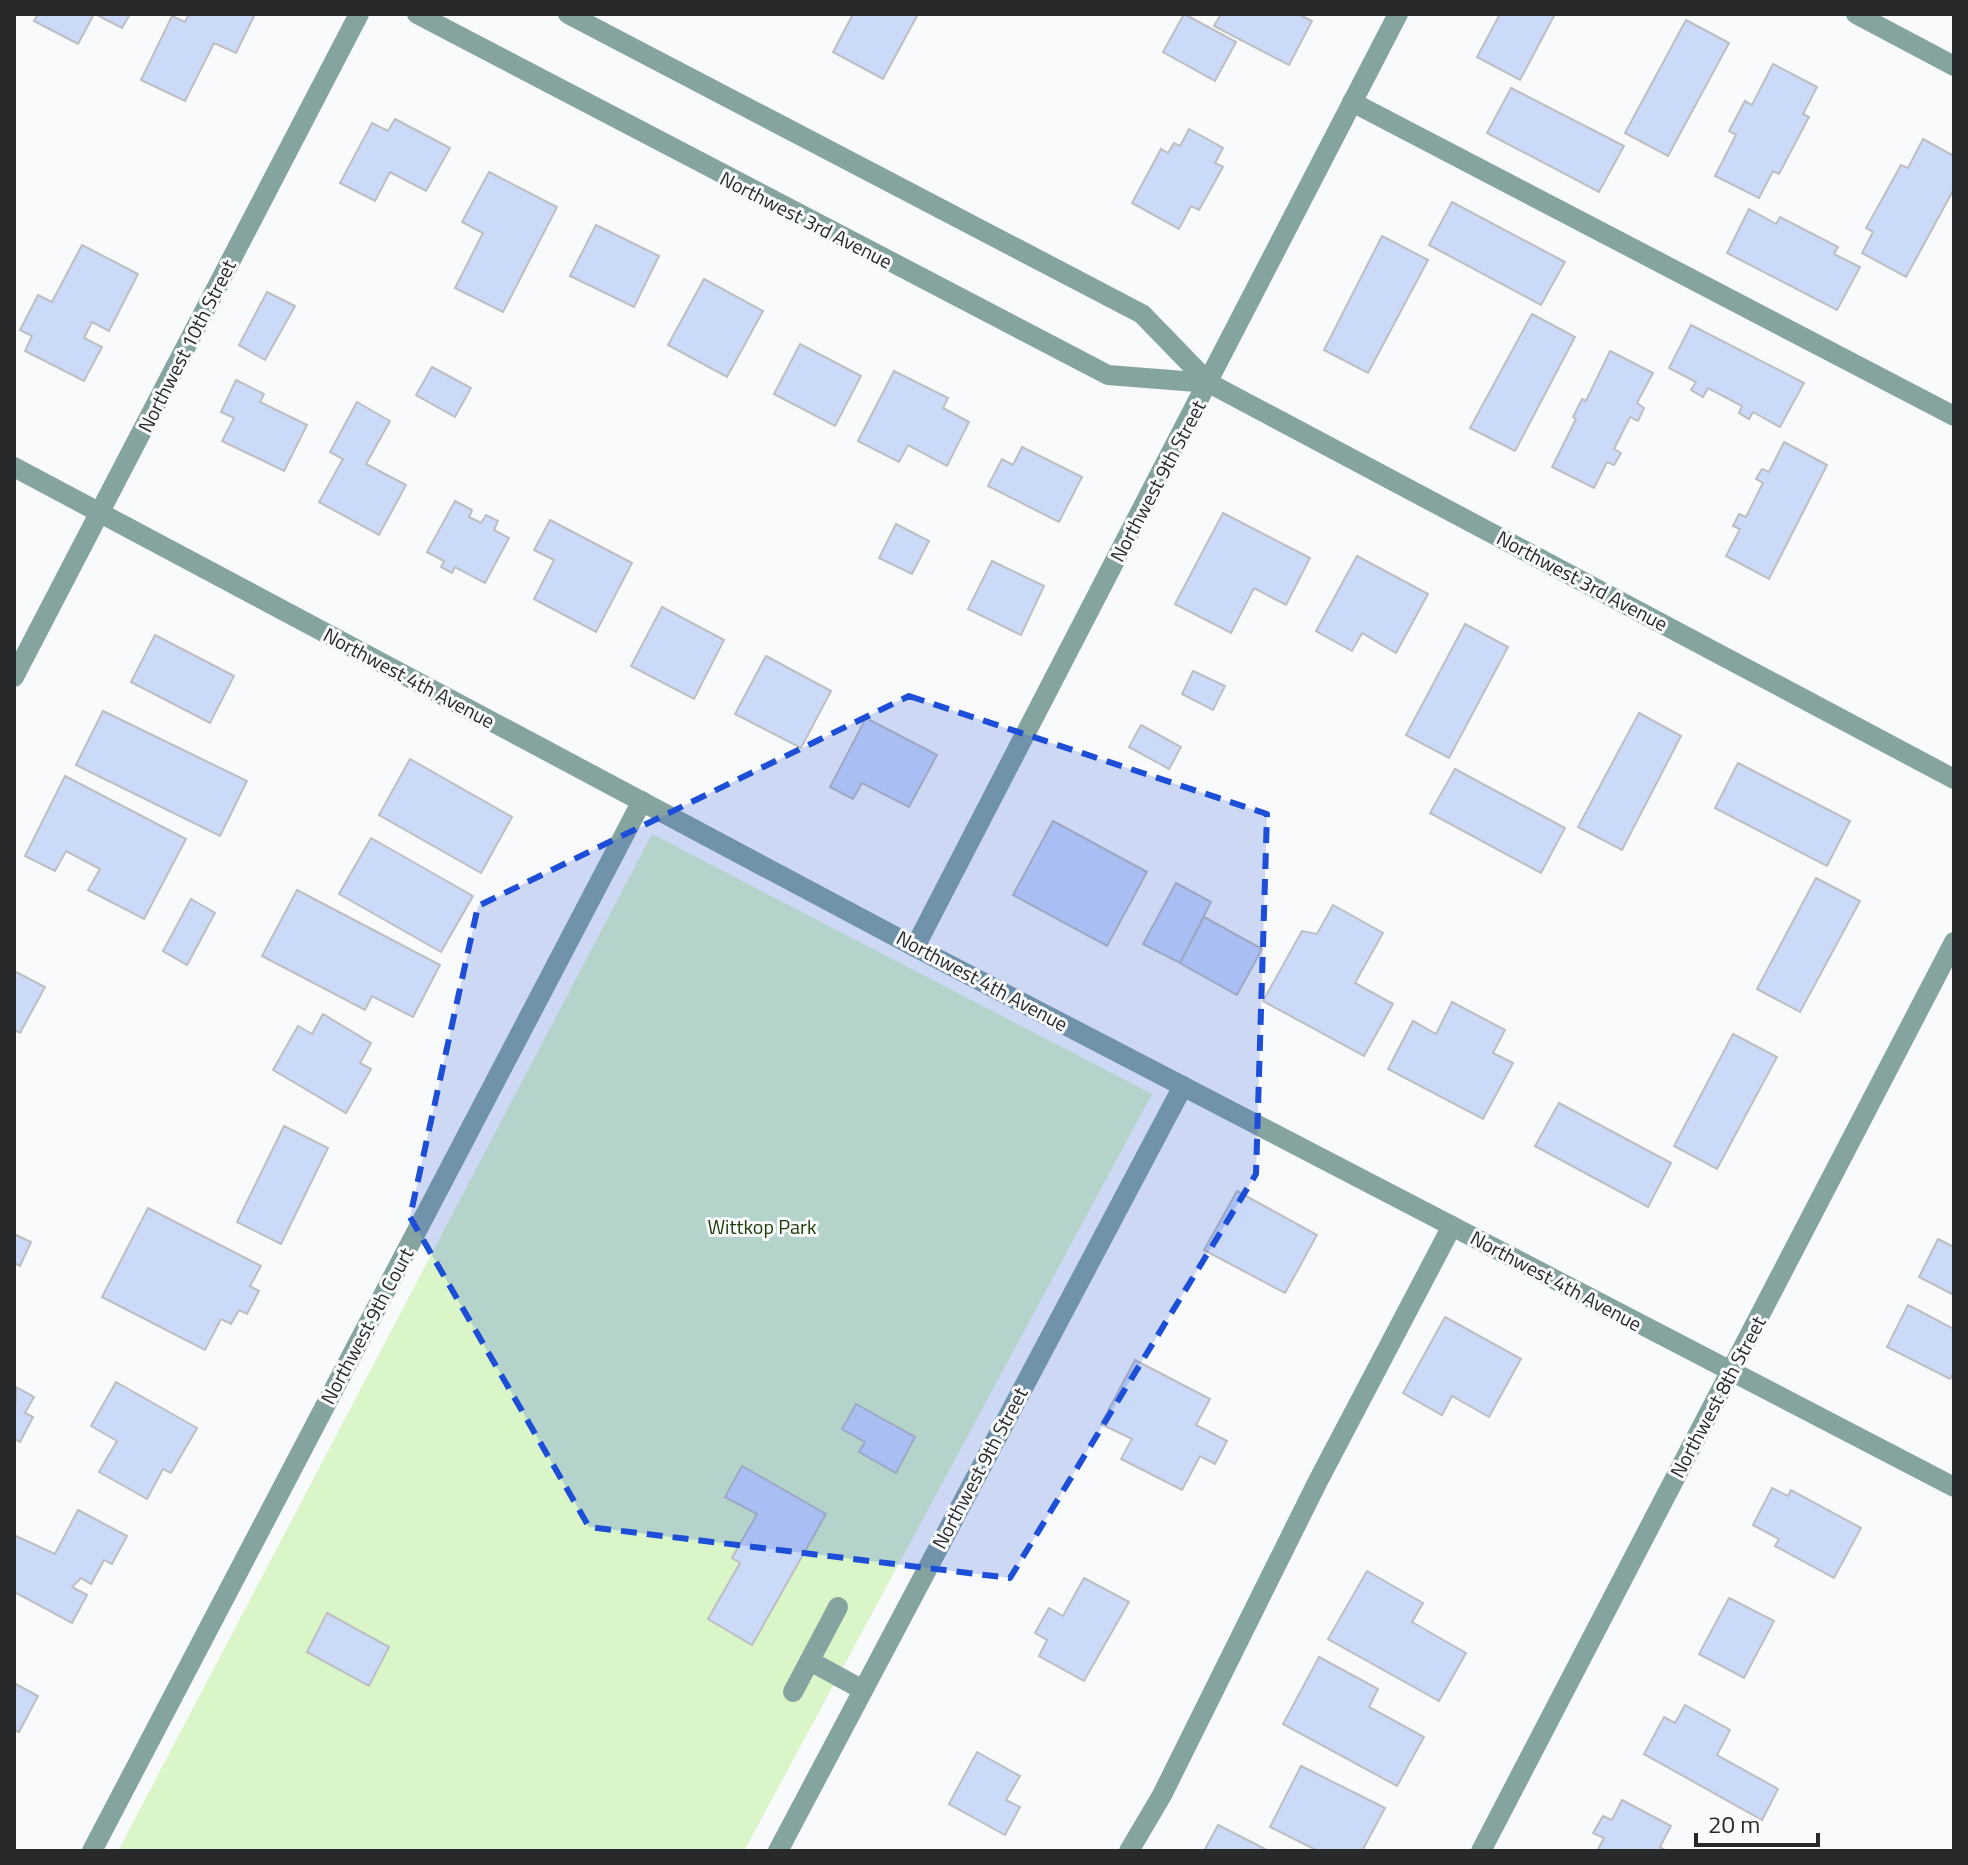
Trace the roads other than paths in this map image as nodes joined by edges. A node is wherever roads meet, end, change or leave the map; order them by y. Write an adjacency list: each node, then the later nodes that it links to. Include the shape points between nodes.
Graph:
1 (359, 14): 11 (street, Northwest 10th Street)
2 (417, 14): 8 (street, Northwest 3rd Avenue, via 1108,375)
3 (568, 14): 8 (street, Northwest 3rd Avenue, via 1142,314)
4 (1398, 14): 7 (street, Northwest 9th Street)
5 (1856, 14): 6 (street)
6 (1954, 66)
7 (1352, 102): 8 (street, Northwest 9th Street); 9 (street)
8 (1209, 383): 13 (street, Northwest 3rd Avenue); 16 (street, Northwest 9th Street)
9 (1954, 416)
10 (14, 467): 11 (street, Northwest 4th Avenue)
11 (100, 513): 12 (street, Northwest 10th Street); 14 (street, Northwest 4th Avenue)
12 (14, 677)
13 (1954, 779)
14 (642, 801): 16 (street, Northwest 4th Avenue); 25 (street, Northwest 9th Court)
15 (1954, 942): 19 (street, Northwest 8th Street)
16 (915, 947): 17 (street, Northwest 4th Avenue)
17 (1183, 1086): 18 (street, Northwest 4th Avenue); 23 (street, Northwest 9th Street)
18 (1452, 1226): 19 (street, Northwest 4th Avenue); 27 (street)
19 (1731, 1372): 20 (street, Northwest 4th Avenue); 28 (street, Northwest 8th Street)
20 (1954, 1487)
21 (838, 1607): 22 (street)
22 (810, 1661): 23 (street); 24 (street)
23 (863, 1690): 26 (street, Northwest 9th Street)
24 (793, 1692)
25 (92, 1851)
26 (778, 1851)
27 (1129, 1851)
28 (1481, 1851)

